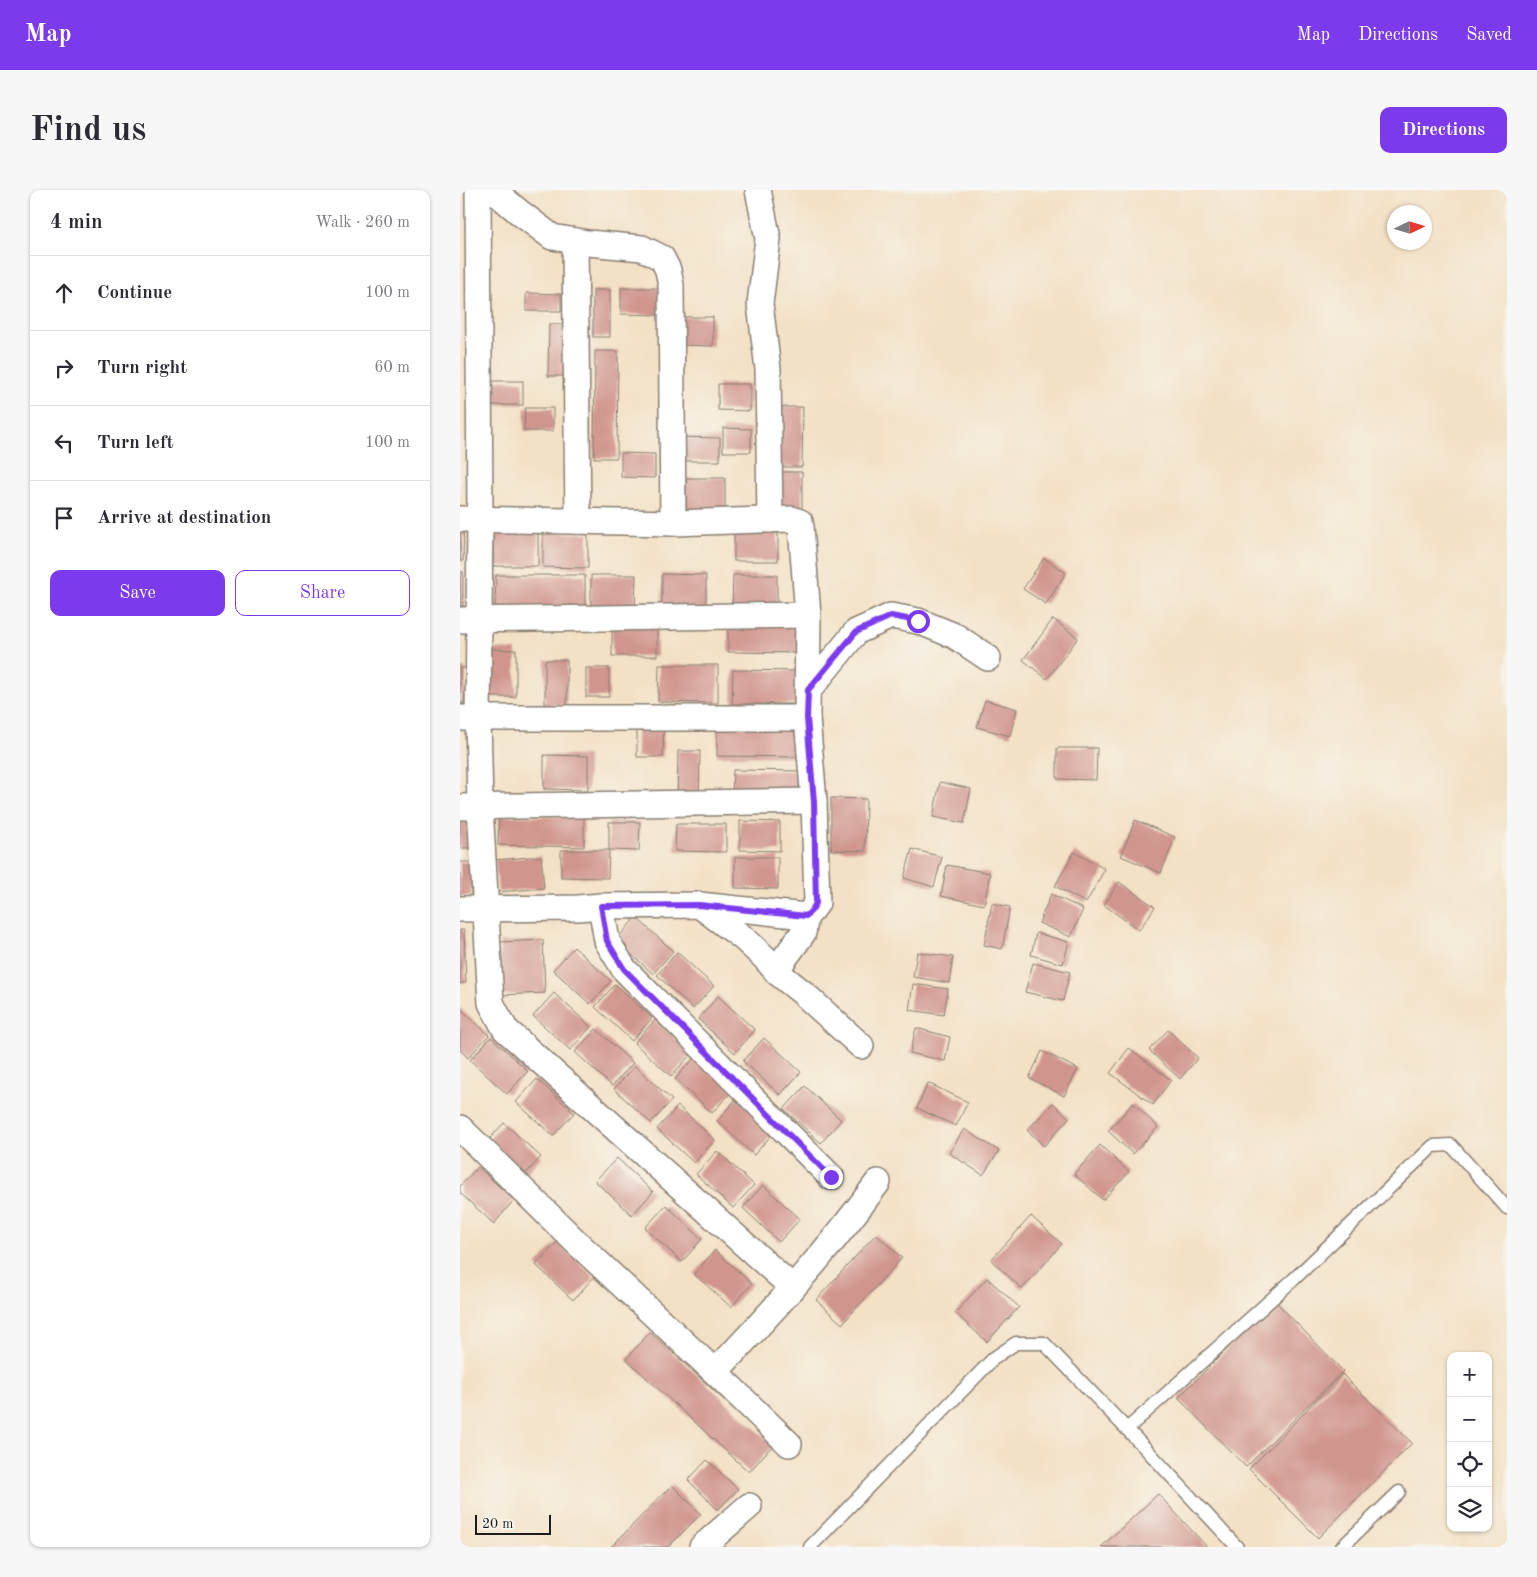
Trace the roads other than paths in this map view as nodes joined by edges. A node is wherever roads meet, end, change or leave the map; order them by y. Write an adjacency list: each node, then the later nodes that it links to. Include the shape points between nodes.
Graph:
1 (478, 190): 5 (street)
2 (493, 190): 4 (street, via 552,237)
3 (758, 190): 6 (street, via 768,239 760,304 768,369)
4 (575, 241): 7 (street); 8 (street, via 642,248 662,258 668,270 671,286)
5 (470, 519): 7 (street); 10 (street)
6 (770, 520): 8 (street); 9 (street, via 800,522)
7 (578, 521): 8 (street)
8 (674, 523)
9 (808, 615): 10 (street); 12 (street)
10 (470, 620): 13 (street)
11 (988, 658): 12 (street, via 955,636 918,621 891,616 856,632)
12 (808, 690): 14 (street)
13 (469, 718): 14 (street); 16 (street)
14 (807, 718): 15 (street)
15 (814, 802): 16 (street); 21 (street, via 816,903)
16 (470, 806): 20 (street)
17 (699, 905): 18 (street); 21 (street); 22 (street, via 742,937)
18 (601, 906): 20 (street); 25 (street, via 607,941 624,969)
19 (460, 909): 20 (street)
20 (485, 909): 28 (street, via 491,1003 505,1029)
21 (806, 916): 22 (street, via 803,933)
22 (778, 973): 23 (street)
23 (861, 1046)
24 (460, 1128): 29 (street)
25 (831, 1177)
26 (878, 1182): 28 (street)
27 (1507, 1208): 30 (lane, via 1450,1145 1433,1146 1294,1280)
28 (793, 1288): 29 (street)
29 (715, 1372): 31 (street)
30 (1127, 1429): 35 (lane, via 1044,1343 1016,1343 994,1358); 36 (lane)
31 (788, 1444)
32 (1399, 1492): 37 (lane)
33 (749, 1506): 34 (street)
34 (702, 1547)
35 (810, 1547)
36 (1237, 1547)
37 (1342, 1547)

